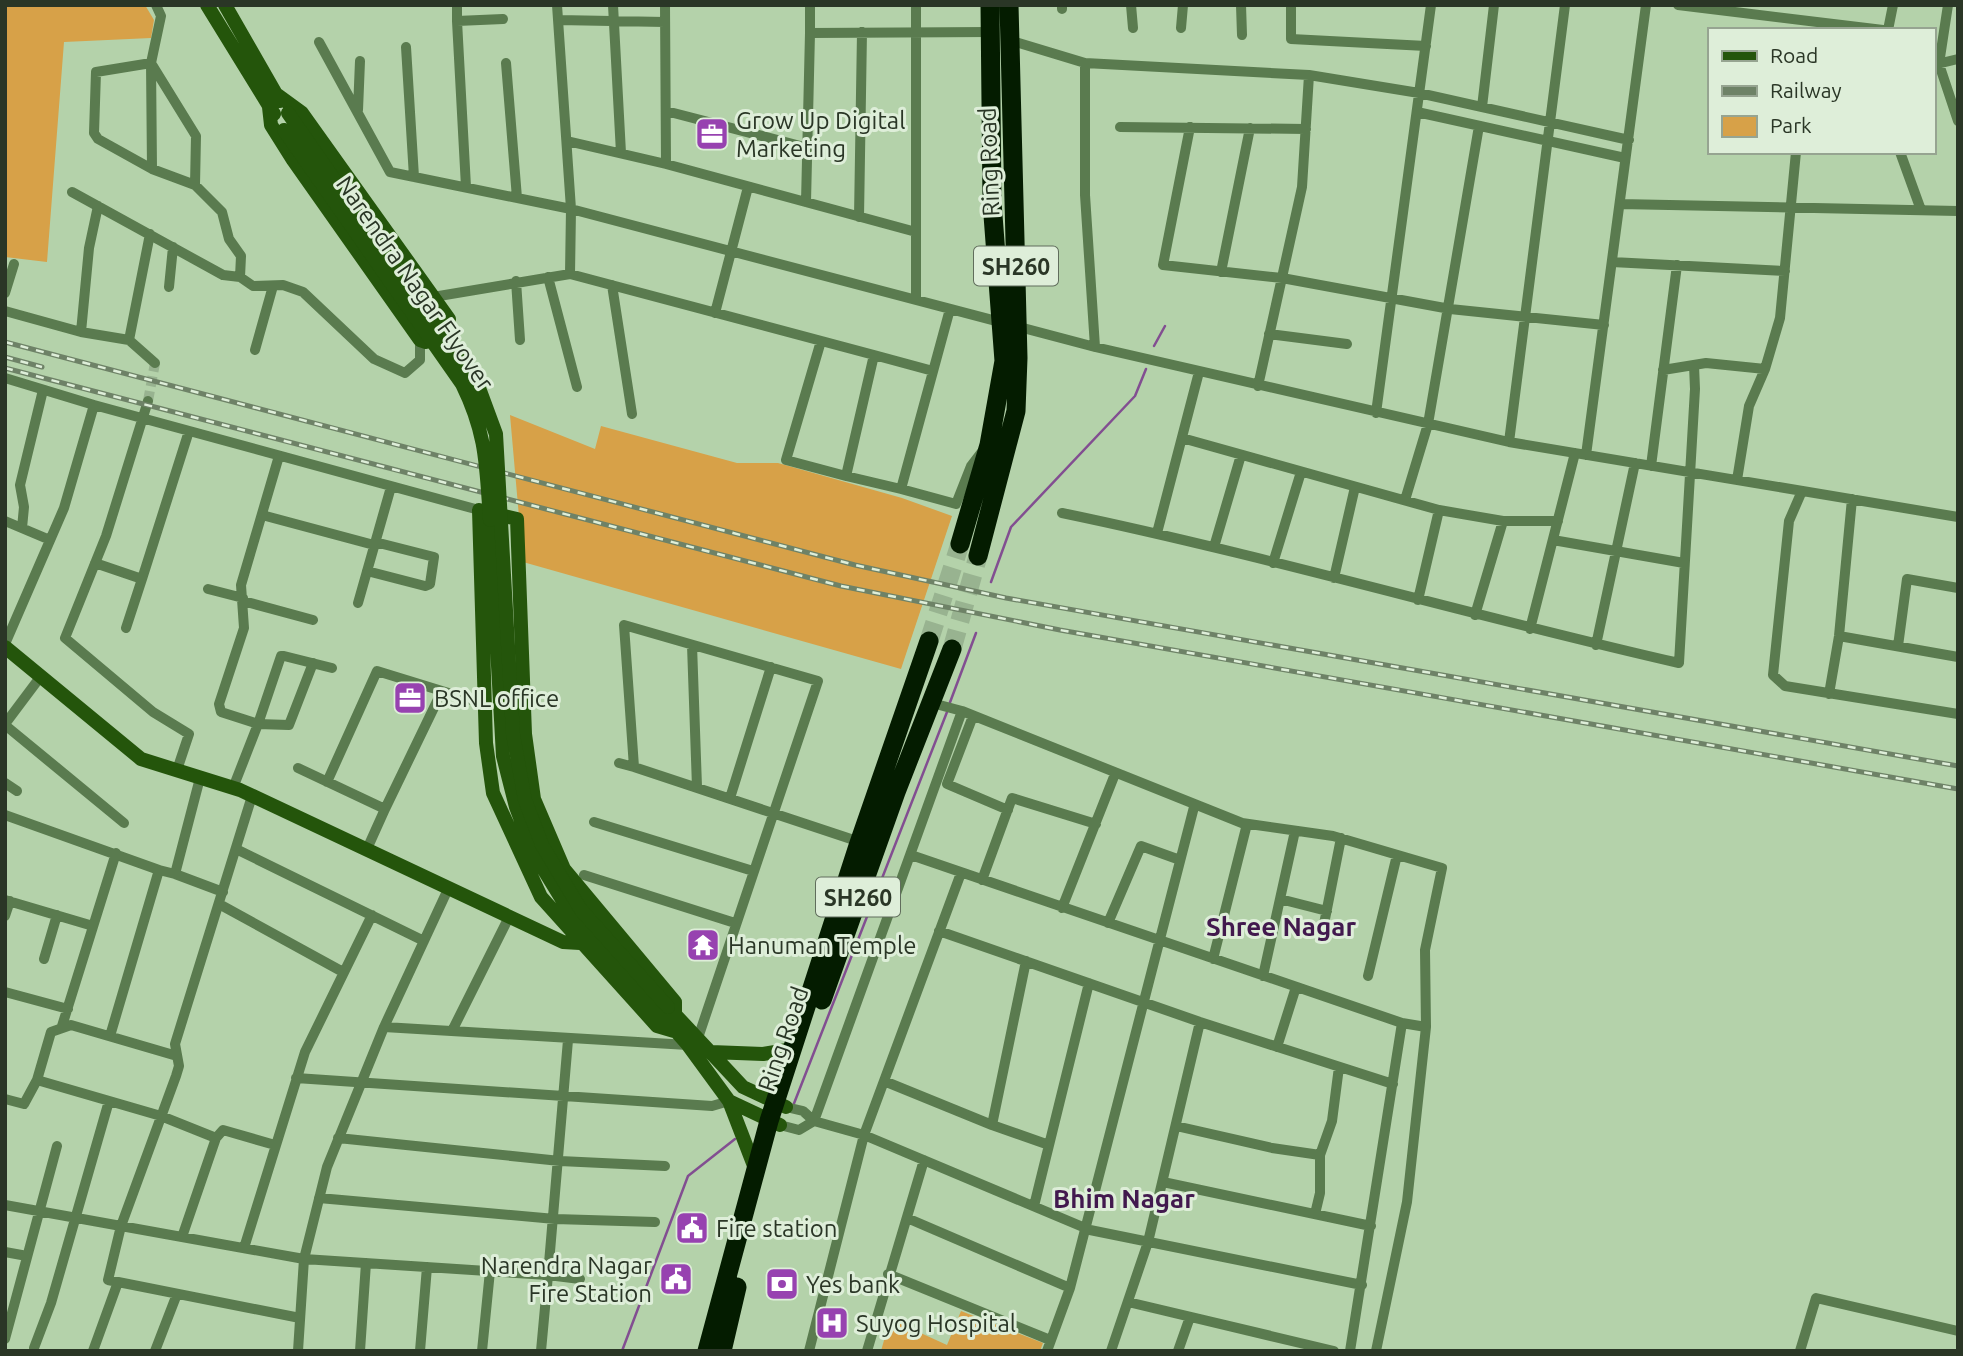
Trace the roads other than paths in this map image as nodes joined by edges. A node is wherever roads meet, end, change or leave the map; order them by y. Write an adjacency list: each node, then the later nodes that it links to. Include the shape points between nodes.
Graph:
1 (156, 5): 45 (street, via 161,16)
2 (207, 5): 51 (main road)
3 (225, 5): 51 (main road)
4 (457, 5): 27 (street)
5 (557, 5): 26 (street)
6 (613, 5): 28 (street)
7 (665, 5): 29 (street)
8 (810, 5): 37 (street)
9 (916, 5): 34 (street)
10 (990, 5): 36 (highway, Ring Road / SH260)
11 (1009, 5): 39 (highway, Ring Road / SH260)
12 (1131, 5): 30 (street)
13 (1183, 5): 31 (street)
14 (1241, 5): 38 (street)
15 (1292, 5): 41 (street, via 1291,38)
16 (1431, 5): 41 (street)
17 (1494, 5): 52 (street)
18 (1565, 5): 62 (street)
19 (1646, 5): 63 (street)
20 (1678, 5): 24 (street)
21 (1789, 5): 24 (street)
22 (1893, 5): 33 (street)
23 (1948, 5): 48 (street)
24 (1787, 18): 32 (street)
25 (503, 19): 27 (street)
26 (558, 20): 28 (street); 64 (street)
27 (457, 21): 74 (street)
28 (614, 22): 29 (street); 66 (street)
29 (665, 22): 53 (street)
30 (1133, 28)
31 (1181, 28)
32 (1866, 28)
33 (1888, 28)
34 (916, 31): 35 (street); 36 (street); 86 (street)
35 (862, 32): 37 (street); 85 (street)
36 (990, 32): 112 (highway, Ring Road / SH260, via 992,202)
37 (810, 33): 65 (street)
38 (1242, 35)
39 (1009, 40): 47 (street); 112 (highway, Ring Road / SH260)
40 (319, 42): 55 (street)
41 (1426, 46): 50 (street)
42 (406, 47): 72 (street)
43 (1958, 59): 48 (street)
44 (360, 61): 55 (street)
45 (151, 63): 71 (street); 71 (street, via 96,72 94,133); 73 (street, via 197,136)
46 (506, 63): 77 (street)
47 (1085, 63): 49 (street); 121 (street, via 1085,195)
48 (1936, 64): 56 (street)
49 (1309, 75): 50 (street); 61 (street)
50 (1419, 95): 52 (street); 54 (street)
51 (272, 100): 104 (main road, via 302,113); 117 (main road, via 271,125); 279 (main road, Narendra Nagar Flyover, bridge, via 288,113 465,365 484,400 497,445 513,734 525,800 542,845 581,910); 279 (main road, Narendra Nagar Flyover, bridge, via 284,130 462,384 478,416 489,506 498,715 516,807 533,852 566,906)
52 (1482, 107): 62 (street)
53 (666, 111): 65 (street); 70 (street)
54 (1417, 111): 57 (street); 105 (street)
55 (358, 113): 72 (street, via 390,172)
56 (1958, 121)
57 (1479, 126): 62 (street); 108 (street)
58 (1120, 127): 59 (street)
59 (1190, 127): 60 (street); 94 (street, via 1163,265)
60 (1250, 128): 61 (street); 94 (street)
61 (1306, 129): 98 (street, via 1302,187)
62 (1549, 132): 63 (street); 69 (street); 111 (street)
63 (1629, 140): 69 (street)
64 (566, 141): 66 (street); 82 (street)
65 (808, 148): 78 (street)
66 (621, 153): 70 (street)
67 (1796, 154): 81 (street)
68 (1901, 154): 83 (street)
69 (1625, 158): 79 (street)
70 (666, 164): 75 (street)
71 (152, 169): 73 (street)
72 (414, 177): 74 (street)
73 (195, 185): 96 (street, via 222,212 229,239 241,256)
74 (466, 187): 77 (street)
75 (748, 187): 78 (street); 89 (street)
76 (72, 192): 80 (street)
77 (517, 198): 82 (street)
78 (806, 202): 85 (street)
79 (1620, 204): 81 (street); 90 (street)
80 (98, 206): 87 (street); 114 (street)
81 (1790, 207): 83 (street); 93 (street)
82 (571, 209): 89 (street); 95 (street)
83 (1921, 210): 84 (street)
84 (1958, 211)
85 (859, 217): 86 (street)
86 (916, 232): 106 (street)
87 (150, 234): 88 (street); 116 (street)
88 (173, 247): 96 (street, via 223,275); 102 (street)
89 (733, 252): 106 (street); 110 (street)
90 (1612, 262): 92 (street); 113 (street)
91 (14, 264): 103 (street)
92 (1677, 265): 93 (street); 127 (street)
93 (1785, 271): 126 (street, via 1780,318)
94 (1221, 272): 98 (street)
95 (570, 274): 97 (street); 100 (street)
96 (240, 277): 101 (street, via 253,286)
97 (548, 277): 99 (street); 132 (street)
98 (1282, 278): 105 (street); 115 (street)
99 (516, 281): 104 (street); 118 (street)
100 (612, 285): 110 (street); 137 (street)
101 (273, 286): 117 (street, via 303,292 374,359 405,373 420,360); 122 (street)
102 (169, 287)
103 (5, 293)
104 (433, 297): 117 (main road, via 448,323 426,342)
105 (1391, 298): 108 (street); 136 (street)
106 (916, 300): 107 (street)
107 (950, 309): 112 (street); 128 (street)
108 (1450, 309): 111 (street); 139 (street)
109 (5, 311): 114 (street)
110 (715, 313): 119 (street)
111 (1525, 317): 113 (street); 142 (street)
112 (1009, 325): 121 (street); 143 (highway, Ring Road / SH260); 164 (highway, Ring Road / SH260, via 1016,411)
113 (1604, 325): 144 (street)
114 (81, 332): 116 (street)
115 (1269, 334): 120 (street); 131 (street)
116 (129, 340): 124 (street)
117 (421, 340)
118 (520, 340)
119 (821, 341): 123 (street); 151 (street, via 786,460)
120 (1347, 344)
121 (1095, 347): 129 (street)
122 (256, 350)
123 (874, 355): 128 (street); 151 (street)
124 (155, 363)
125 (1694, 365): 126 (street); 127 (street); 150 (street)
126 (1765, 369): 152 (street, via 1749,406)
127 (1663, 370): 148 (street)
128 (933, 371): 155 (street)
129 (1199, 372): 131 (street); 141 (street)
130 (5, 378): 133 (street)
131 (1258, 386): 136 (street)
132 (578, 387)
133 (43, 390): 135 (street); 168 (street, via 20,485)
134 (148, 401): 138 (street)
135 (94, 405): 138 (street); 170 (street)
136 (1376, 413): 139 (street)
137 (632, 414)
138 (144, 419): 140 (street); 177 (street)
139 (1428, 424): 142 (street); 158 (street)
140 (189, 431): 146 (street); 182 (street)
141 (1182, 439): 145 (street); 169 (street)
142 (1509, 442): 144 (street)
143 (989, 445): 155 (street, via 971,466 956,504); 164 (highway, Ring Road / SH260)
144 (1581, 454): 147 (street); 166 (street)
145 (1241, 455): 149 (street); 174 (street)
146 (279, 456): 154 (street); 162 (street)
147 (1635, 463): 148 (street); 175 (street)
148 (1651, 466): 150 (street)
149 (1301, 472): 153 (street); 178 (street)
150 (1689, 472): 152 (street); 179 (street)
151 (846, 476): 155 (street)
152 (1737, 480): 156 (street)
153 (1355, 486): 158 (street); 181 (street)
154 (391, 487): 159 (street); 172 (street)
155 (901, 489)
156 (1802, 491): 157 (street); 205 (street, via 1789,521 1773,676 1785,686)
157 (1852, 499): 163 (street); 192 (street)
158 (1405, 500): 160 (street)
159 (479, 510): 206 (main road); 279 (main road, via 517,519 525,734 534,799 565,869 675,1002)
160 (1439, 510): 165 (street); 186 (street)
161 (1062, 513): 169 (street)
162 (262, 515): 172 (street); 185 (street, via 241,585)
163 (1958, 517)
164 (979, 520): 173 (highway, SH260); 176 (highway, SH260)
165 (1503, 521): 166 (street); 188 (street)
166 (1558, 521): 171 (street)
167 (5, 522): 168 (street)
168 (22, 528): 170 (street)
169 (1157, 533): 174 (street)
170 (50, 540): 194 (street)
171 (1553, 540): 175 (street); 191 (street)
172 (375, 544): 180 (street); 180 (street, via 434,557 430,584)
173 (960, 544)
174 (1214, 547): 178 (street)
175 (1616, 554): 179 (street); 196 (street)
176 (978, 556)
177 (95, 563): 182 (street); 215 (street, via 65,638 153,712 189,734)
178 (1273, 563): 181 (street)
179 (1684, 563): 196 (street, via 1679,663)
180 (367, 571): 187 (street)
181 (1334, 578): 186 (street)
182 (142, 579): 190 (street)
183 (1958, 588): 197 (street, via 1907,579)
184 (208, 589): 185 (street)
185 (243, 600): 189 (street); 210 (street, via 244,628 219,709)
186 (1418, 600): 188 (street)
187 (358, 603)
188 (1475, 615): 191 (street)
189 (313, 620)
190 (126, 628)
191 (1530, 629): 196 (street)
192 (1839, 636): 197 (street); 205 (street)
193 (929, 641): 236 (highway, Ring Road / SH260)
194 (5, 645): 203 (main road)
195 (692, 645): 201 (street); 213 (street, via 624,625); 220 (street)
196 (1596, 645)
197 (1898, 646): 199 (street)
198 (952, 649): 207 (highway, Ring Road / SH260)
199 (1958, 657)
200 (313, 663): 202 (street); 210 (street, via 289,725); 210 (street, via 281,656)
201 (771, 667): 224 (street); 228 (street, via 818,681)
202 (332, 668)
203 (41, 676): 211 (street); 215 (main road, via 141,759)
204 (442, 691): 206 (street); 218 (street, via 377,671); 226 (street)
205 (1829, 694): 209 (street)
206 (485, 704): 267 (main road, via 493,793 541,897)
207 (938, 704): 208 (street); 303 (highway, Ring Road / SH260, via 870,863)
208 (964, 712): 216 (street); 227 (street, via 947,784); 240 (street)
209 (1958, 714)
210 (258, 724): 221 (street)
211 (5, 725): 231 (street)
212 (619, 763): 213 (street)
213 (634, 767): 220 (street)
214 (298, 768): 218 (street)
215 (177, 770): 217 (main road)
216 (1115, 774): 225 (street); 232 (street)
217 (200, 778): 221 (main road); 246 (street)
218 (327, 782): 226 (street)
219 (5, 783): 222 (street)
220 (697, 787): 224 (street)
221 (233, 788): 223 (main road)
222 (17, 791)
223 (252, 796): 237 (street); 238 (main road)
224 (730, 798): 228 (street)
225 (1194, 807): 233 (street); 242 (street)
226 (385, 809): 238 (street)
227 (1008, 810): 232 (street, via 1016,797); 248 (street)
228 (773, 812): 236 (street); 244 (street)
229 (5, 814): 239 (street)
230 (594, 822): 244 (street)
231 (124, 823)
232 (1096, 824): 254 (street)
233 (1247, 824): 234 (street); 269 (street)
234 (1295, 831): 235 (street); 251 (street)
235 (1341, 838): 241 (street); 255 (street)
236 (860, 842): 290 (highway, Ring Road / SH260)
237 (236, 849): 250 (street); 257 (street)
238 (367, 849): 249 (main road)
239 (116, 853): 243 (street); 263 (street)
240 (911, 855): 245 (street); 305 (street)
241 (1397, 855): 273 (street); 284 (street, via 1442,868 1425,950)
242 (1180, 860): 261 (street, via 1141,846); 266 (street)
243 (159, 870): 246 (street); 286 (street)
244 (753, 871): 260 (street)
245 (961, 873): 248 (street); 264 (street)
246 (174, 874): 250 (street)
247 (584, 875): 260 (street)
248 (982, 880): 254 (street)
249 (449, 887): 259 (main road); 265 (street)
250 (223, 892): 253 (street)
251 (1280, 900): 255 (street); 272 (street)
252 (8, 901): 256 (street); 258 (street)
253 (219, 904): 271 (street); 292 (street, via 175,1044)
254 (1062, 908): 261 (street)
255 (1326, 911): 262 (street)
256 (57, 915): 263 (street); 268 (street)
257 (372, 915): 265 (street); 271 (street)
258 (5, 916)
259 (509, 918): 267 (main road, via 563,942); 285 (street)
260 (735, 923): 288 (street)
261 (1108, 923): 266 (street)
262 (1324, 924)
263 (93, 926): 278 (street)
264 (939, 931): 270 (street); 296 (street)
265 (424, 941): 283 (street)
266 (1160, 941): 269 (street); 277 (street)
267 (580, 943): 279 (main road, via 657,1026)
268 (44, 959)
269 (1213, 959): 272 (street)
270 (1026, 961): 274 (street); 306 (street)
271 (343, 972): 294 (street)
272 (1263, 976): 275 (street)
273 (1368, 976)
274 (1089, 983): 277 (street); 312 (street)
275 (1296, 987): 281 (street); 289 (street)
276 (5, 992): 278 (street)
277 (1144, 1002): 280 (street); 331 (street)
278 (68, 1009): 282 (street)
279 (670, 1018): 288 (main road)
280 (1200, 1022): 289 (street); 307 (street)
281 (1402, 1023): 284 (street); 298 (street)
282 (62, 1026): 286 (street); 295 (street, via 51,1032)
283 (384, 1027): 285 (street); 297 (street)
284 (1426, 1027): 370 (street, via 1408,1202)
285 (453, 1029): 287 (street)
286 (110, 1036): 292 (street)
287 (568, 1040): 288 (street); 299 (street)
288 (693, 1041): 291 (main road); 302 (main road)
289 (1277, 1046): 293 (street)
290 (793, 1049): 291 (main road, via 763,1054); 303 (highway, Ring Road / SH260)
291 (711, 1052): 303 (main road, via 743,1087)
292 (177, 1056): 304 (street, via 179,1066)
293 (1339, 1066): 298 (street); 314 (street, via 1332,1121)
294 (296, 1079): 297 (street); 311 (street)
295 (37, 1080): 300 (street, via 24,1104); 301 (street)
296 (884, 1081): 306 (street); 308 (street)
297 (361, 1084): 299 (street); 310 (street)
298 (1393, 1084): 330 (street)
299 (564, 1098): 302 (street, via 712,1106); 316 (street)
300 (5, 1099)
301 (109, 1101): 304 (street); 326 (street)
302 (729, 1101): 303 (main road); 318 (main road)
303 (778, 1114): 305 (street, via 803,1111); 305 (street, via 799,1129); 318 (highway, Ring Road / SH260); 363 (highway, Ring Road / SH260)
304 (161, 1116): 309 (street); 329 (street)
305 (814, 1121): 308 (street)
306 (992, 1125): 312 (street)
307 (1175, 1126): 314 (street); 319 (street)
308 (864, 1135): 315 (street); 364 (street)
309 (216, 1138): 311 (street, via 223,1130); 332 (street)
310 (338, 1138): 316 (street); 320 (street)
311 (275, 1145): 334 (street)
312 (1049, 1145): 322 (street)
313 (57, 1146): 323 (street)
314 (1320, 1155): 324 (street)
315 (925, 1160): 322 (street); 325 (street)
316 (560, 1161): 317 (street); 327 (street)
317 (665, 1166)
318 (755, 1171): 362 (highway, Ring Road / SH260)
319 (1163, 1182): 324 (street); 333 (street)
320 (319, 1198): 327 (street); 337 (street)
321 (5, 1205): 323 (street)
322 (1034, 1206): 331 (street)
323 (40, 1212): 326 (street); 336 (street)
324 (1315, 1214): 330 (street)
325 (907, 1217): 341 (street); 346 (street)
326 (74, 1218): 329 (street); 354 (street)
327 (555, 1219): 328 (street); 342 (street)
328 (655, 1222)
329 (121, 1226): 332 (street); 344 (street, via 108,1280)
330 (1371, 1226): 345 (street)
331 (1086, 1228): 333 (street); 346 (street)
332 (182, 1237): 334 (street)
333 (1148, 1242): 345 (street); 348 (street)
334 (244, 1248): 337 (street)
335 (5, 1252): 336 (street)
336 (27, 1256): 352 (street)
337 (304, 1259): 338 (street); 350 (street)
338 (366, 1263): 339 (street); 358 (street)
339 (427, 1267): 340 (street); 359 (street)
340 (490, 1271): 342 (street); 360 (street)
341 (888, 1274): 353 (street); 365 (street)
342 (548, 1275): 343 (street); 361 (street)
343 (580, 1279)
344 (118, 1282): 347 (street); 355 (street)
345 (1362, 1284): 369 (street)
346 (1070, 1288): 353 (street)
347 (177, 1294): 350 (street); 356 (street)
348 (1128, 1302): 349 (street); 366 (street)
349 (1190, 1317): 367 (street); 368 (street)
350 (300, 1318): 357 (street)
351 (1958, 1331): 371 (street, via 1815,1298)
352 (5, 1339)
353 (1048, 1346)
354 (34, 1348)
355 (93, 1351)
356 (155, 1351)
357 (298, 1351)
358 (360, 1351)
359 (420, 1351)
360 (482, 1351)
361 (541, 1351)
362 (707, 1351)
363 (722, 1351)
364 (809, 1351)
365 (867, 1351)
366 (1111, 1351)
367 (1178, 1351)
368 (1334, 1351)
369 (1350, 1351)
370 (1376, 1351)
371 (1800, 1351)

